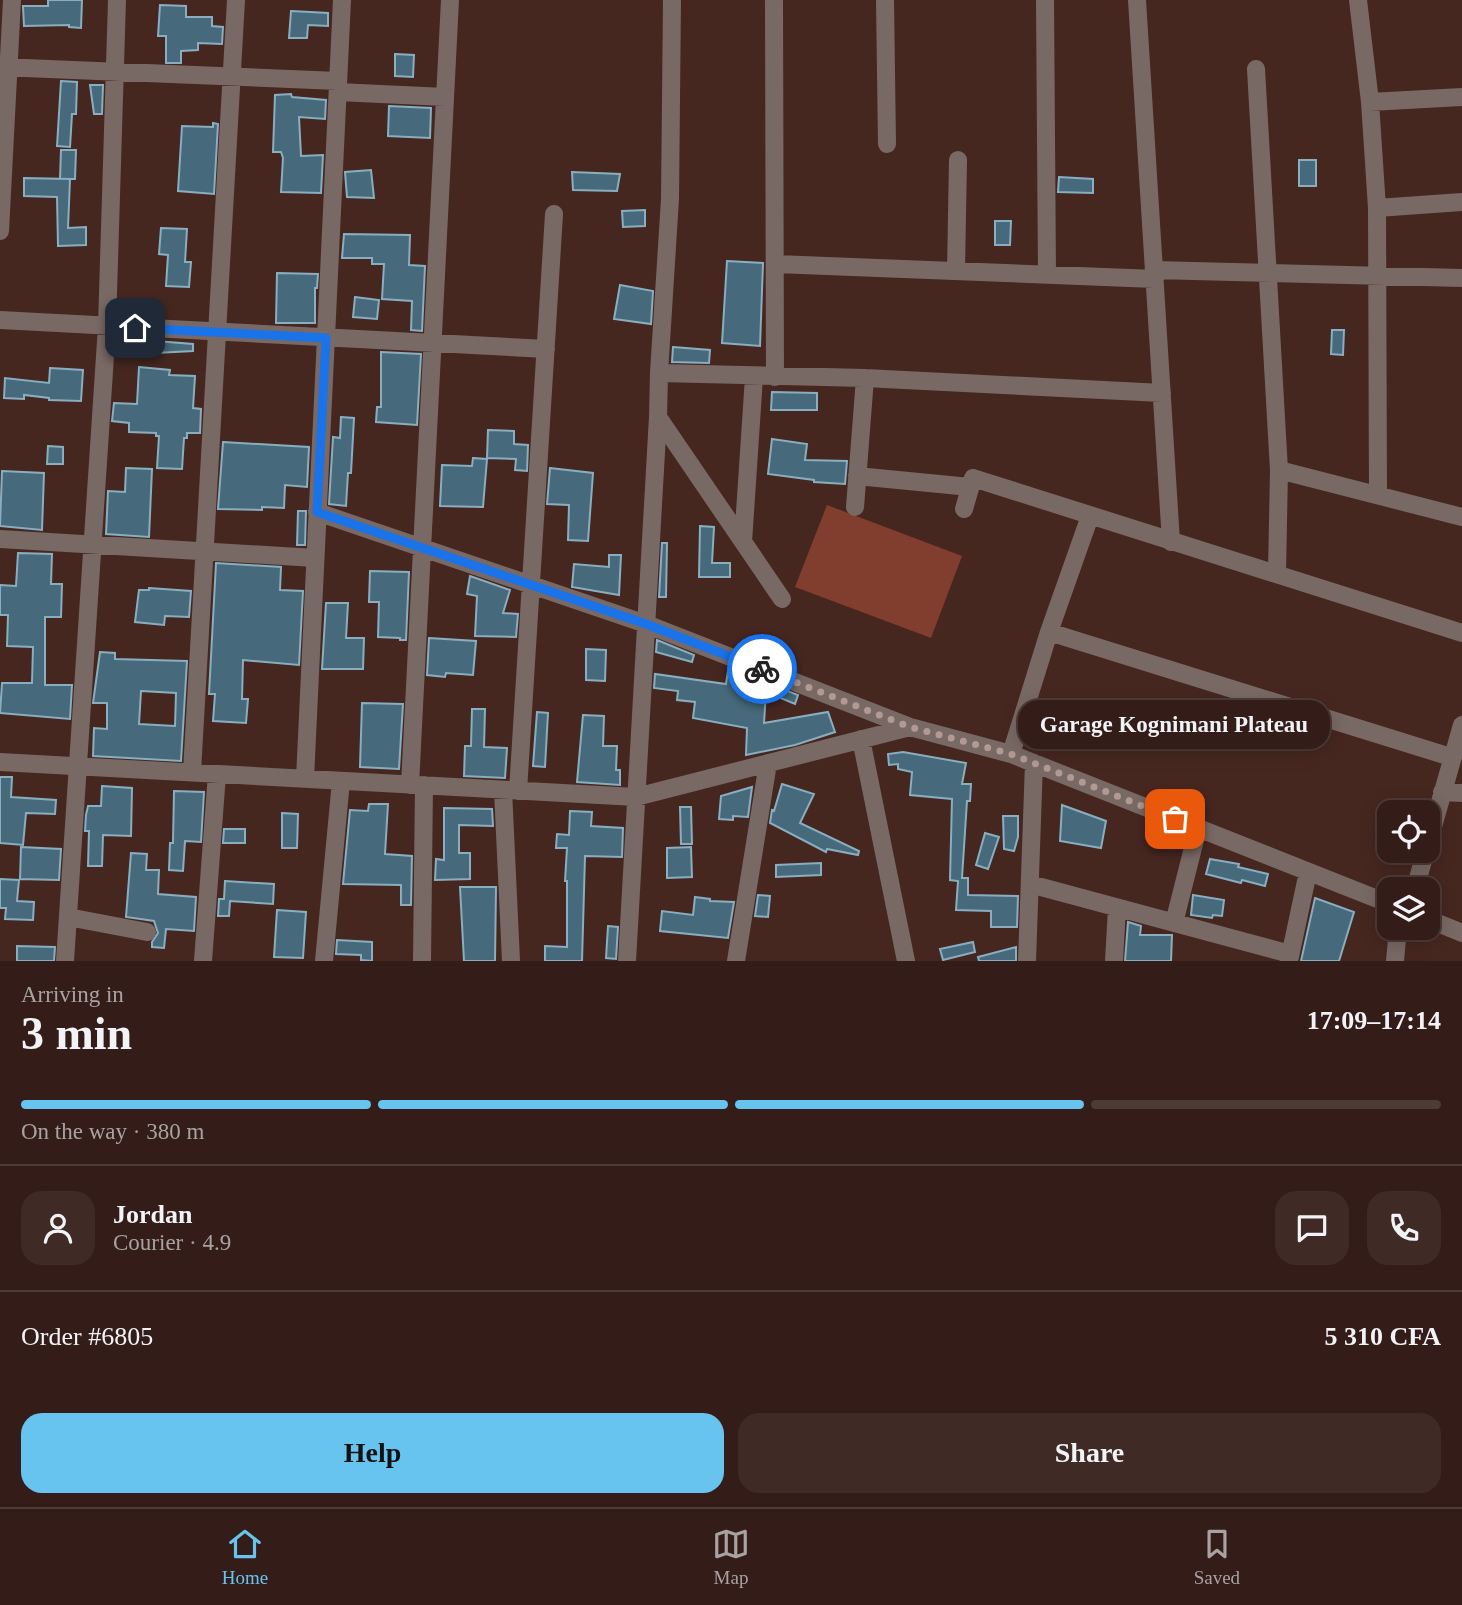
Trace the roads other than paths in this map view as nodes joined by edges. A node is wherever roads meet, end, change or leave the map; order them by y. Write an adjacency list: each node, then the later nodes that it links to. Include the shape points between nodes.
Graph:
1 (12, 0): 12 (street)
2 (117, 0): 14 (street)
3 (236, 0): 15 (street)
4 (342, 0): 16 (street)
5 (450, 0): 17 (street)
6 (672, 0): 39 (street, via 670,199)
7 (774, 0): 26 (street)
8 (885, 0): 20 (street)
9 (1045, 0): 30 (street)
10 (1137, 0): 29 (street)
11 (1358, 0): 19 (street)
12 (4, 67): 14 (street); 25 (street)
13 (1255, 69): 28 (street)
14 (115, 72): 15 (street); 34 (street)
15 (233, 77): 16 (street); 35 (street)
16 (338, 86): 17 (street); 36 (street)
17 (445, 97): 37 (street)
18 (1462, 97): 19 (street)
19 (1370, 102): 23 (street)
20 (887, 144)
21 (958, 160): 27 (street)
22 (1462, 202): 23 (street)
23 (1377, 208): 31 (street)
24 (554, 214): 38 (street)
25 (0, 231)
26 (776, 264): 27 (street); 41 (street)
27 (957, 271): 30 (street)
28 (1267, 273): 29 (street); 31 (street); 45 (street)
29 (1154, 274): 30 (street); 43 (street)
30 (1047, 275)
31 (1377, 277): 32 (street); 48 (street)
32 (1462, 278)
33 (0, 320): 34 (street)
34 (107, 326): 35 (street); 57 (street)
35 (218, 332): 36 (street); 59 (street)
36 (326, 338): 37 (street); 51 (street)
37 (433, 343): 38 (street); 58 (street)
38 (546, 349): 62 (street)
39 (659, 373): 40 (street); 44 (street)
40 (754, 377): 41 (street); 55 (street)
41 (775, 377): 42 (street)
42 (865, 378): 43 (street); 46 (street)
43 (1162, 393): 56 (street)
44 (658, 417): 55 (street); 64 (street)
45 (1279, 470): 48 (street); 61 (street)
46 (857, 476): 47 (street); 49 (street)
47 (970, 487): 50 (street); 52 (street, via 973,478)
48 (1378, 495): 53 (street)
49 (855, 507)
50 (964, 509)
51 (317, 512): 58 (street); 60 (street)
52 (1090, 516): 56 (street); 65 (street)
53 (1462, 517)
54 (0, 539): 57 (street)
55 (743, 542): 63 (street)
56 (1171, 542): 61 (street)
57 (93, 545): 59 (street); 75 (street)
58 (422, 548): 62 (street); 80 (street)
59 (205, 552): 60 (street); 76 (street)
60 (315, 558): 78 (street)
61 (1277, 574): 66 (street)
62 (531, 585): 64 (street); 81 (street)
63 (782, 599)
64 (646, 624): 68 (street); 84 (street)
65 (1049, 632): 70 (street); 71 (street)
66 (1462, 633)
67 (1462, 725): 71 (street)
68 (910, 727): 69 (street); 70 (street)
69 (861, 740): 74 (street); 105 (street)
70 (1011, 754): 73 (street)
71 (1451, 757): 82 (street)
72 (0, 762): 75 (street)
73 (1034, 763): 86 (street); 88 (street)
74 (768, 764): 84 (street); 104 (street)
75 (78, 766): 76 (street); 91 (street)
76 (192, 772): 77 (street)
77 (217, 774): 78 (street); 99 (street)
78 (304, 779): 79 (street)
79 (341, 781): 80 (street); 100 (street)
80 (417, 785): 81 (street); 101 (street)
81 (511, 790): 84 (street); 102 (street)
82 (1443, 792): 83 (street); 85 (street)
83 (1462, 793)
84 (636, 797): 103 (street)
85 (1440, 802)
86 (1198, 828): 87 (street); 92 (street)
87 (1308, 872): 89 (street); 97 (street)
88 (1030, 884): 90 (street); 106 (street)
89 (1377, 899)
90 (1116, 908): 92 (street); 107 (street)
91 (68, 917): 94 (street); 98 (street)
92 (1174, 923): 97 (street)
93 (1440, 924): 95 (street)
94 (147, 932)
95 (1462, 933)
96 (1397, 940): 108 (street)
97 (1290, 957)
98 (65, 961)
99 (203, 961)
100 (324, 961)
101 (422, 961)
102 (511, 961)
103 (627, 961)
104 (736, 961)
105 (906, 961)
106 (1027, 961)
107 (1114, 961)
108 (1395, 961)

